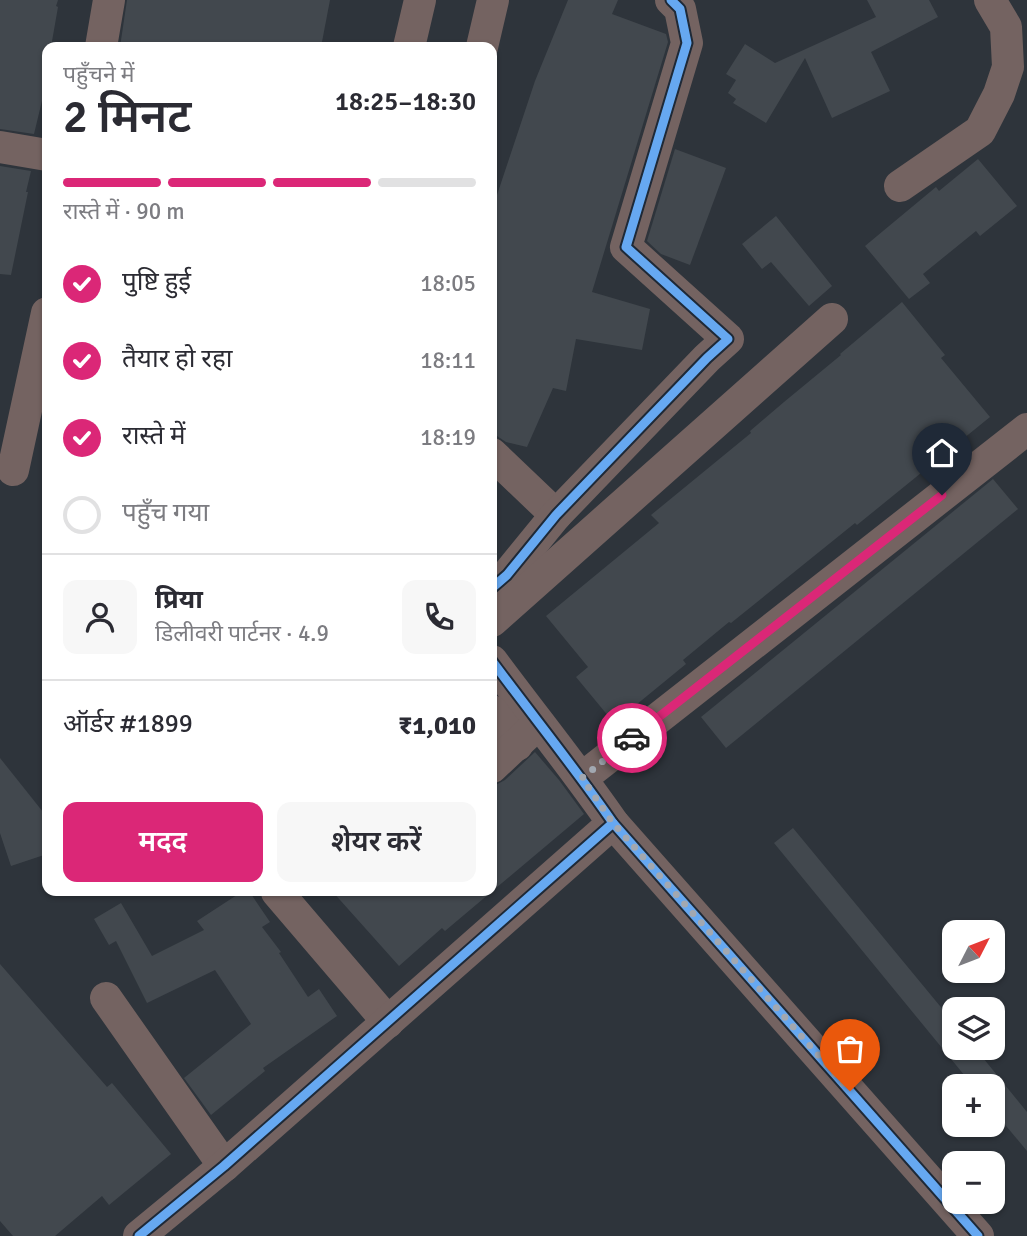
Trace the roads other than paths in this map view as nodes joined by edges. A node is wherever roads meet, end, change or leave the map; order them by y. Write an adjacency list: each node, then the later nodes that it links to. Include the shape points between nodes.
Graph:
1 (109, 0): 6 (street)
2 (420, 0): 7 (street)
3 (493, 0): 8 (street)
4 (671, 0): 17 (street, via 680,9 687,43 626,247 728,339)
5 (990, 0): 11 (street, via 1006,27 1008,67 999,94 980,131)
6 (102, 42)
7 (410, 42)
8 (483, 42)
9 (0, 147): 10 (street)
10 (42, 154)
11 (900, 186)
12 (832, 320): 19 (street)
13 (42, 336): 16 (street)
14 (1027, 429): 24 (street)
15 (497, 459): 17 (street)
16 (13, 470)
17 (556, 515): 18 (street)
18 (497, 584)
19 (497, 617)
20 (497, 671): 22 (street)
21 (497, 715): 22 (street)
22 (527, 734): 23 (street); 24 (street)
23 (497, 762)
24 (582, 778): 25 (street)
25 (613, 823): 28 (street); 31 (street)
26 (280, 896): 28 (street)
27 (106, 998): 29 (street)
28 (388, 1021): 29 (street)
29 (224, 1166): 30 (street)
30 (139, 1236)
31 (978, 1236)

